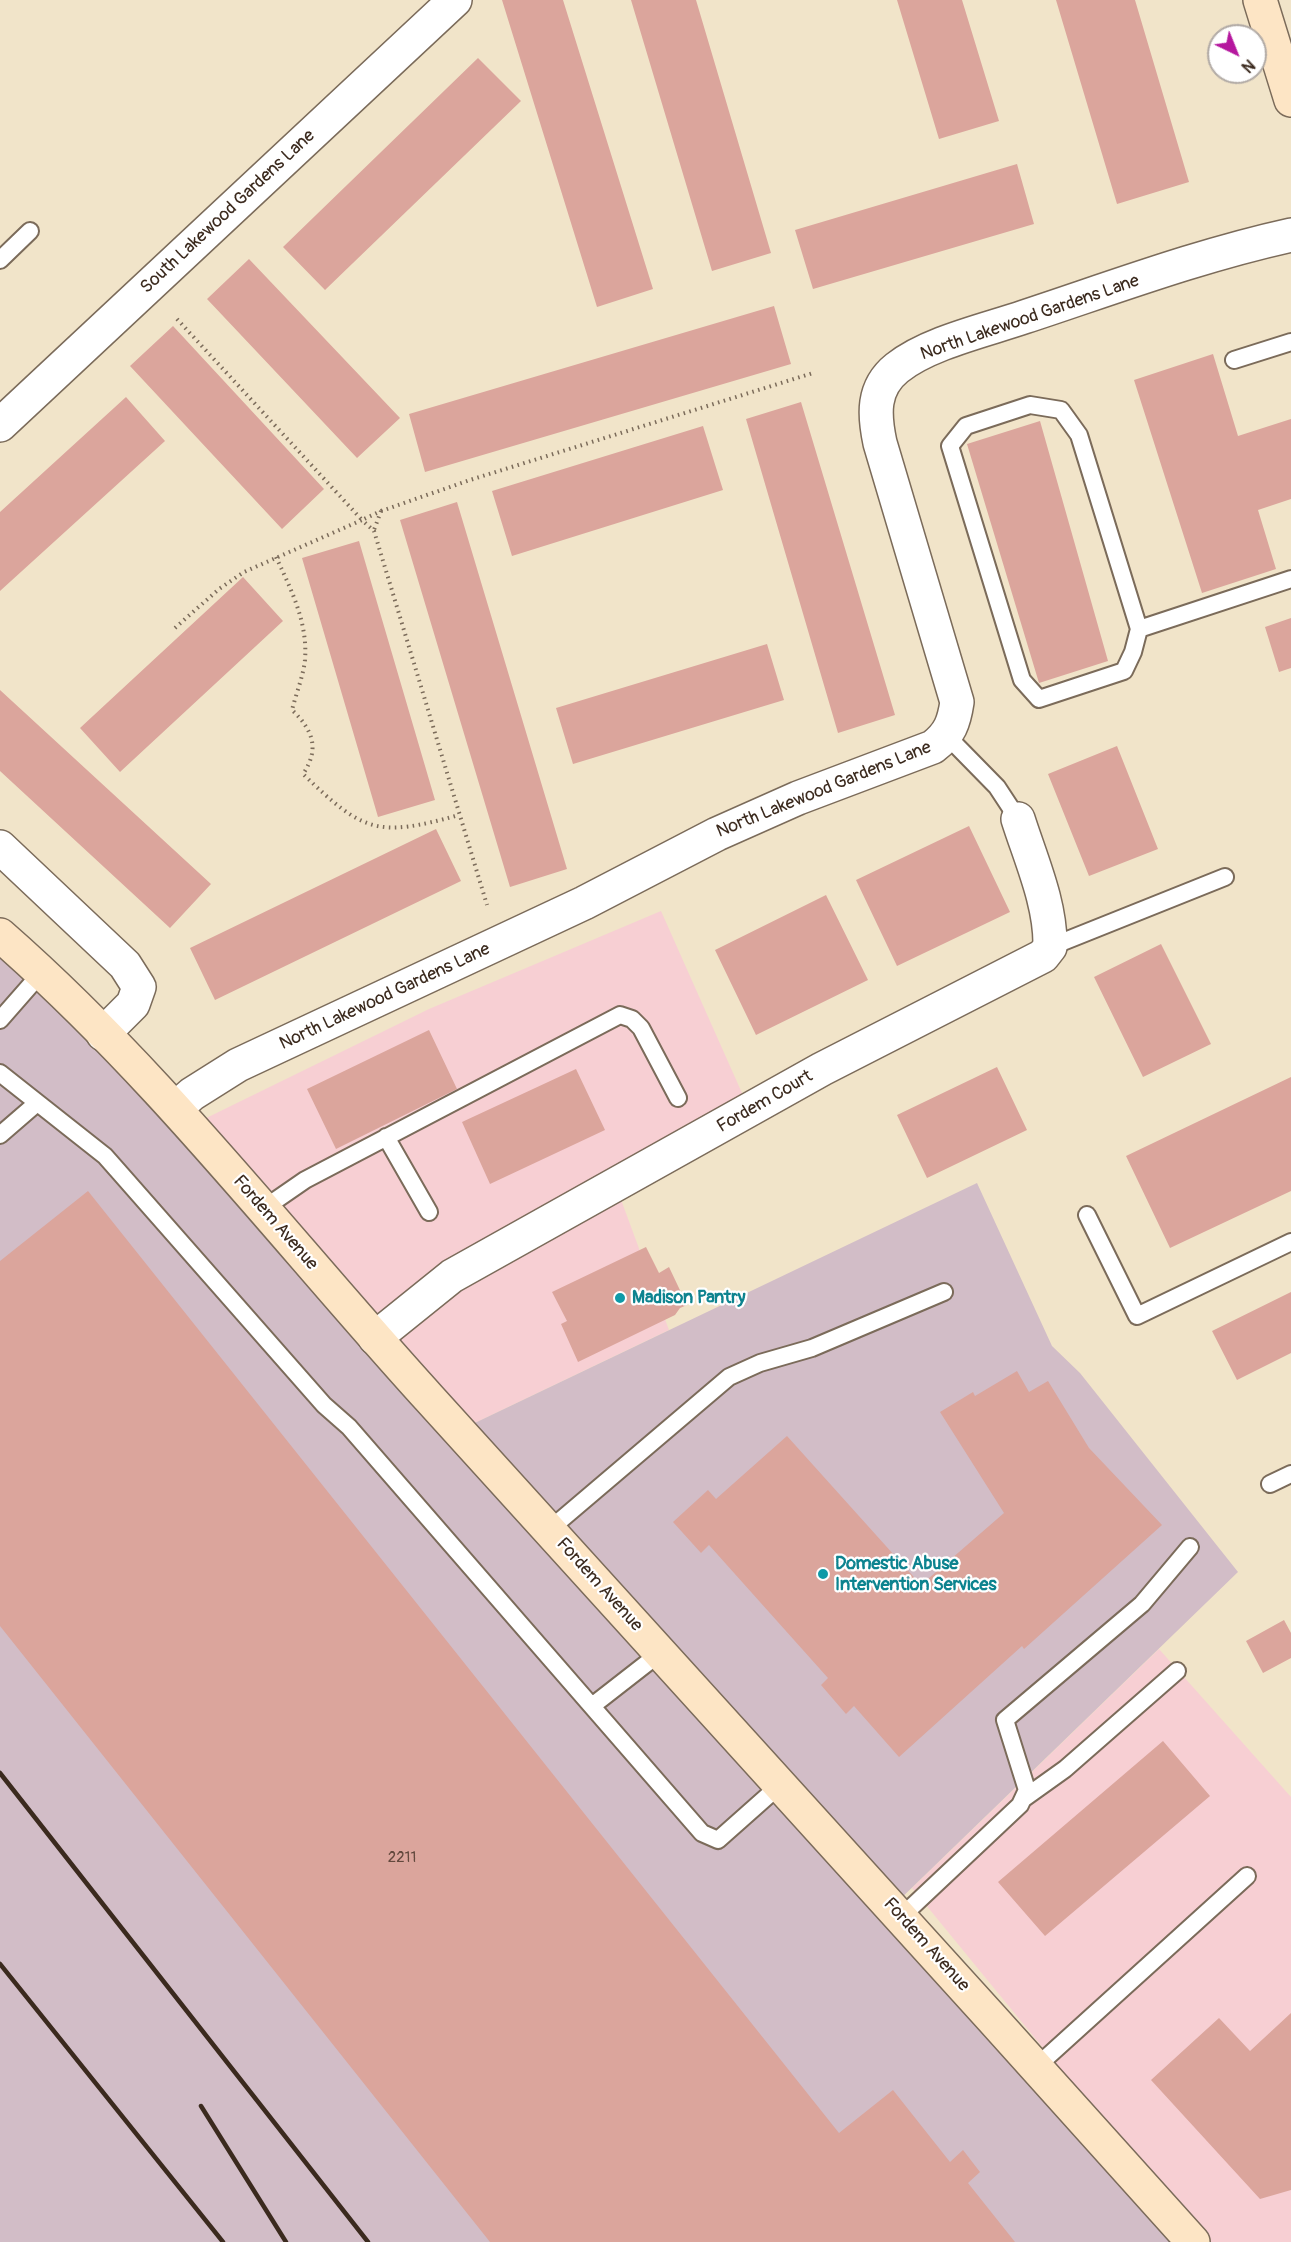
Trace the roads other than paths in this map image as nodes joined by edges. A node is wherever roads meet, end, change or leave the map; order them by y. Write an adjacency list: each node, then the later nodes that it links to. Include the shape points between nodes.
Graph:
1 (455, 0): 9 (street, South Lakewood Gardens Lane)
2 (1260, 0): 3 (street)
3 (1291, 100)
4 (30, 231): 6 (lane)
5 (1291, 235): 12 (street, North Lakewood Gardens Lane, via 1242,246 954,341 897,368 878,393 874,416 880,443 957,702)
6 (0, 260)
7 (1291, 342): 8 (lane)
8 (1234, 360)
9 (0, 425)
10 (1291, 579): 11 (lane)
11 (1139, 629): 11 (lane, via 1079,435 1061,410 1029,405 966,426 950,446 1022,680 1039,699 1124,671)
12 (947, 736): 13 (lane, via 997,787); 24 (street, North Lakewood Gardens Lane, via 933,747 798,798 717,834 584,903 238,1065)
13 (1018, 819): 17 (street, via 1045,903)
14 (0, 847): 20 (street, via 126,965 139,987 133,1004)
15 (1225, 877): 17 (lane)
16 (0, 935): 18 (street, Fordem Avenue)
17 (1050, 947): 32 (street, Fordem Court, via 1043,956 822,1069 452,1276)
18 (42, 972): 19 (lane); 20 (street, Fordem Avenue)
19 (0, 1020)
20 (104, 1034): 24 (street, Fordem Avenue)
21 (0, 1073): 23 (lane)
22 (678, 1098): 26 (lane, via 641,1028 620,1015)
23 (37, 1103): 25 (lane); 39 (lane, via 105,1156 324,1405 349,1427)
24 (176, 1108): 27 (street, Fordem Avenue)
25 (0, 1135)
26 (386, 1137): 27 (lane, via 305,1180); 28 (lane)
27 (263, 1209): 32 (street, Fordem Avenue)
28 (429, 1212)
29 (1087, 1215): 30 (lane, via 1137,1316)
30 (1291, 1242)
31 (944, 1292): 35 (lane, via 812,1348 760,1362 729,1377)
32 (375, 1338): 35 (street, Fordem Avenue)
33 (1291, 1474): 34 (lane)
34 (1270, 1484)
35 (549, 1530): 37 (street, Fordem Avenue)
36 (1190, 1547): 41 (lane, via 1142,1604 1005,1720 1027,1790)
37 (660, 1653): 39 (lane); 40 (street, Fordem Avenue)
38 (1177, 1671): 41 (lane, via 1065,1768)
39 (592, 1706): 40 (lane, via 711,1839 718,1840)
40 (780, 1785): 43 (street, Fordem Avenue)
41 (1023, 1799): 43 (lane)
42 (1247, 1876): 44 (lane)
43 (901, 1917): 44 (street, Fordem Avenue)
44 (1036, 2067): 45 (street, Fordem Avenue)
45 (1193, 2242)

